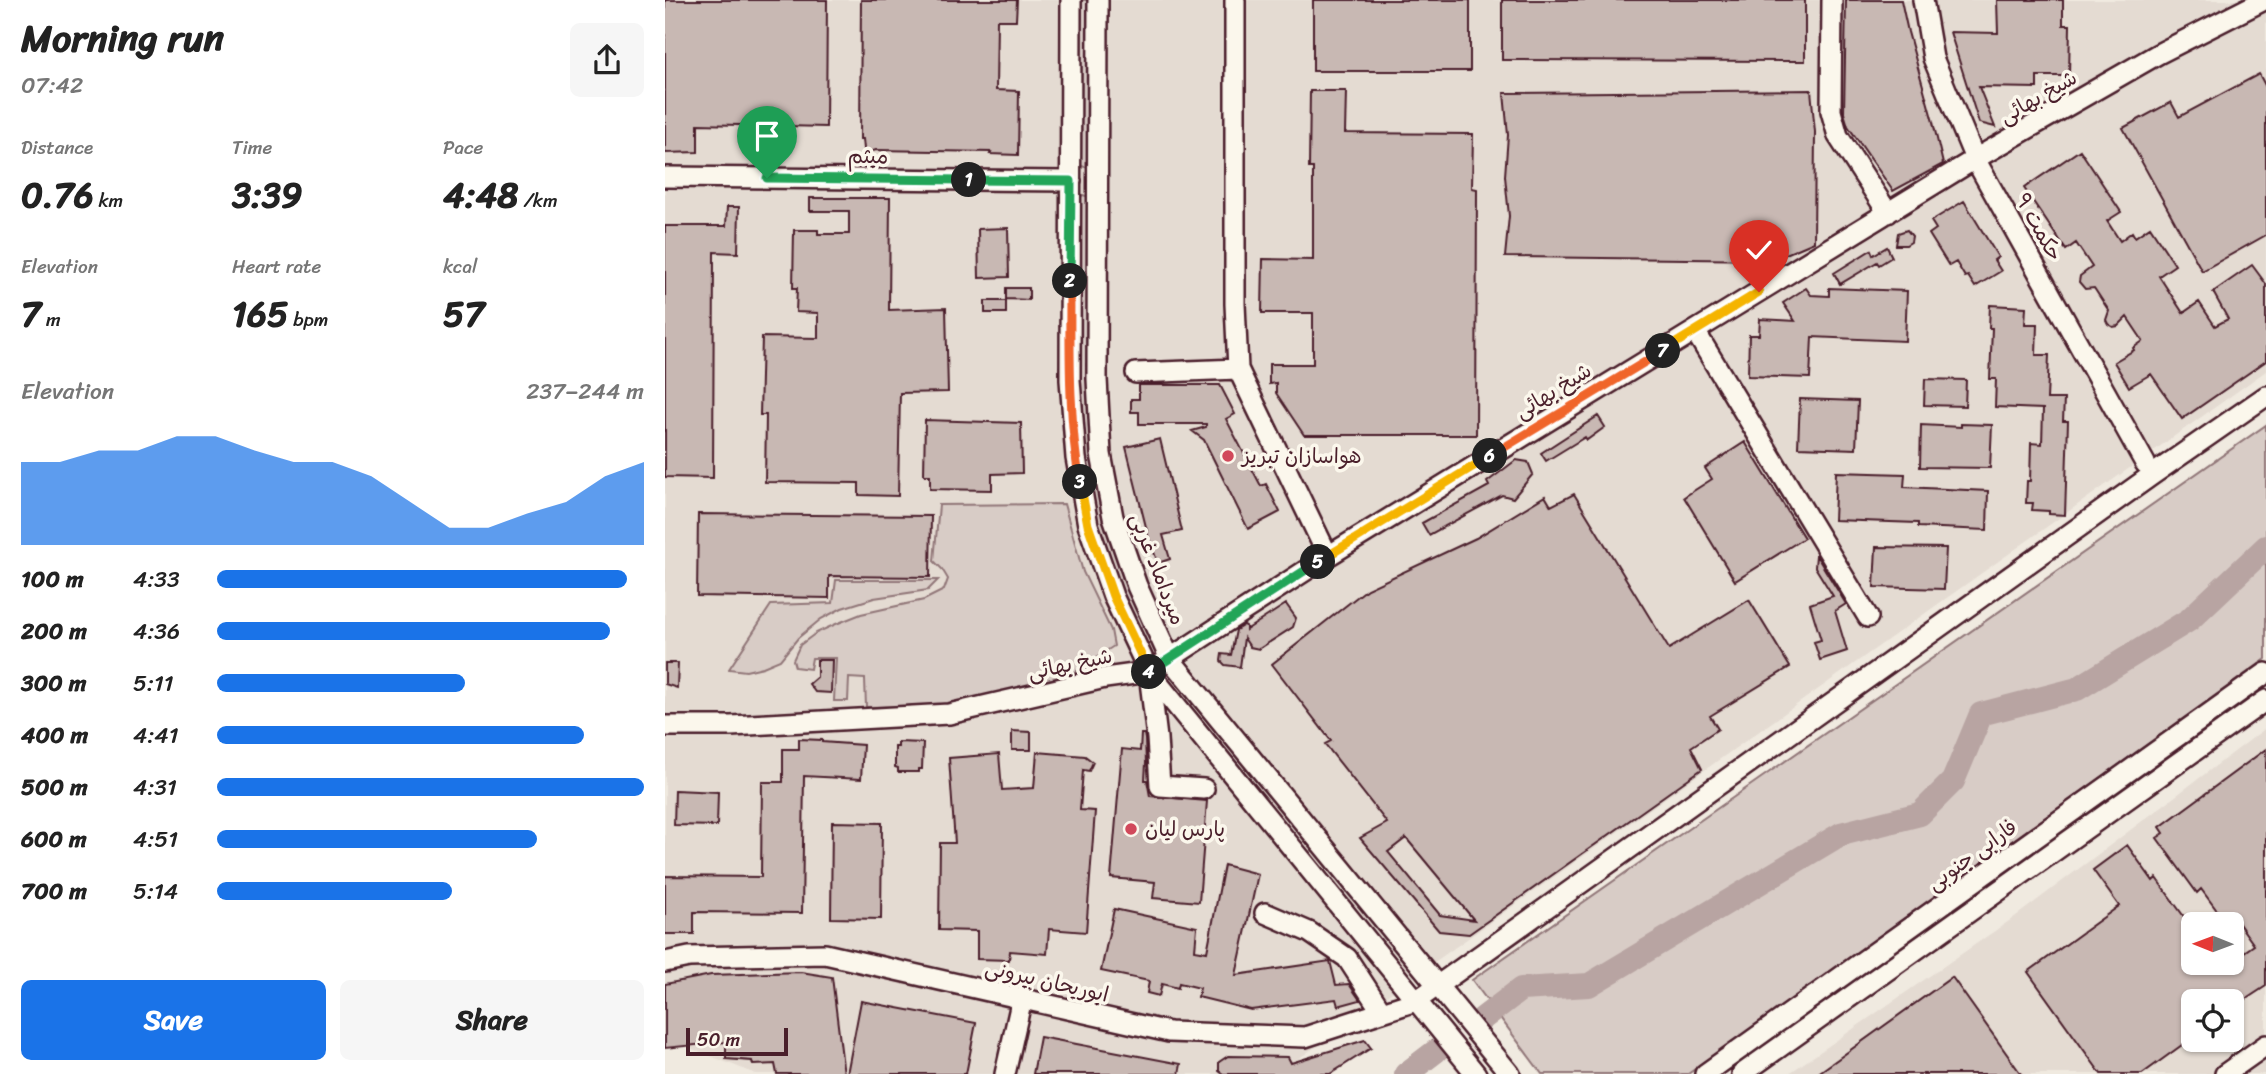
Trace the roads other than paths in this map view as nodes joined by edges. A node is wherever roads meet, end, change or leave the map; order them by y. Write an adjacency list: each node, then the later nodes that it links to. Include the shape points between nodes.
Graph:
1 (1071, 0): 9 (street)
2 (1098, 0): 18 (street, میرداماد غربی, via 1097,379 1101,454 1117,528)
3 (1235, 0): 12 (street)
4 (1832, 0): 10 (street, via 1833,124)
5 (1923, 0): 7 (street, حکمت ۹, via 1933,58)
6 (2264, 0): 7 (street, شیخ بهائی, via 2158,54)
7 (1975, 159): 10 (street, شیخ بهائی); 15 (street, حکمت ۹)
8 (665, 177): 9 (street, میثم)
9 (1071, 181): 19 (street, via 1070,380 1076,458 1088,525 1113,596)
10 (1888, 213): 11 (street, شیخ بهائی)
11 (1695, 331): 16 (street, شیخ بهائی); 17 (street)
12 (1238, 369): 13 (street); 16 (street)
13 (1136, 373)
14 (2266, 396): 26 (street, ابوریحان بیرونی)
15 (2145, 463)
16 (1328, 556): 18 (street, شیخ بهائی)
17 (1868, 617)
18 (1170, 659): 19 (street, شیخ بهائی); 26 (street, میرداماد غربی)
19 (1149, 672): 22 (street, شیخ بهائی, via 949,714); 23 (street, via 1160,786); 28 (street)
20 (2266, 673): 34 (street, فارابی جنوبی)
21 (2266, 700): 35 (street)
22 (665, 726)
23 (1204, 789)
24 (1265, 913): 29 (street, via 1309,932 1347,958)
25 (665, 962): 27 (street, ابوریحان بیرونی, via 689,957 825,954)
26 (1437, 985): 28 (street, ابوریحان بیرونی); 33 (street, میرداماد غربی)
27 (1021, 998): 29 (street, ابوریحان بیرونی, via 1169,1032 1237,1035 1305,1037); 31 (street)
28 (1416, 1001): 29 (street, ابوریحان بیرونی); 32 (street)
29 (1382, 1012)
30 (2266, 1045): 36 (street)
31 (1005, 1074)
32 (1476, 1074)
33 (1510, 1074)
34 (1705, 1074)
35 (1742, 1074)
36 (2225, 1074)

